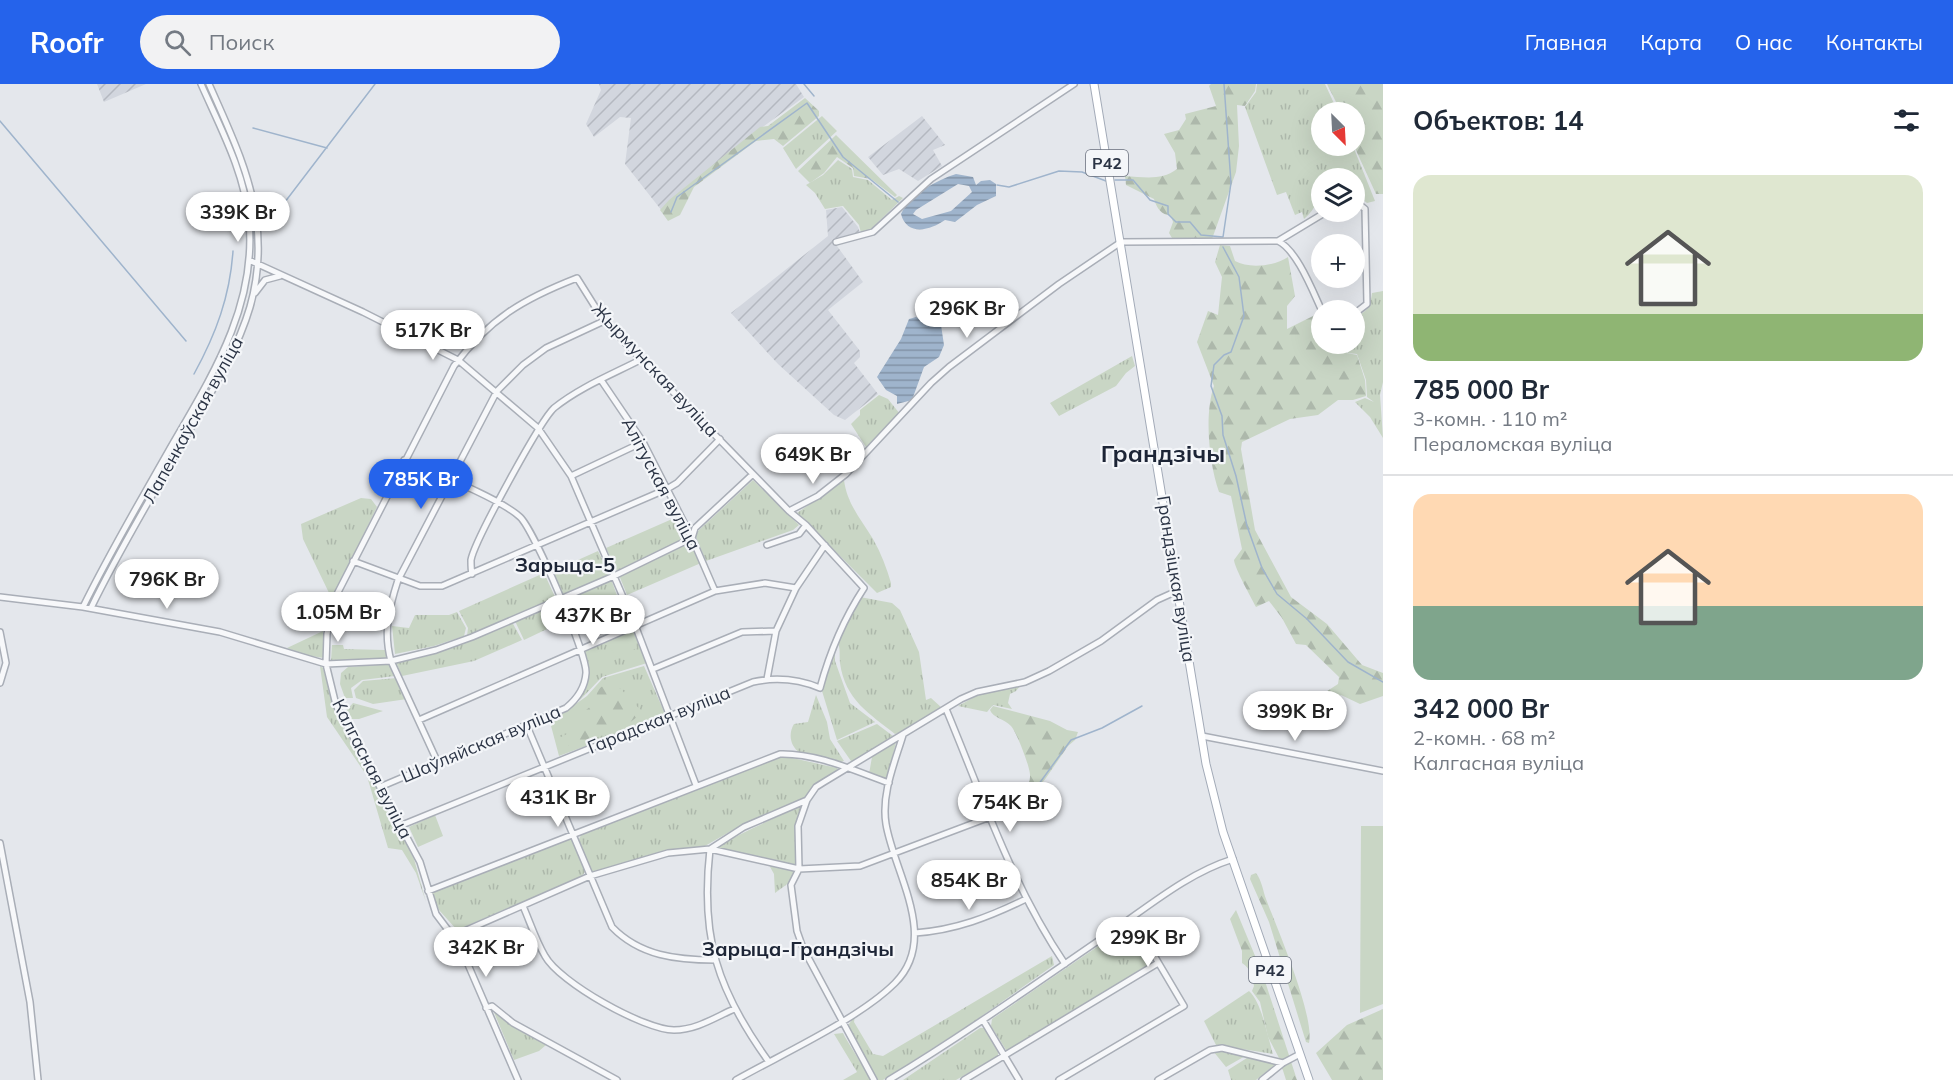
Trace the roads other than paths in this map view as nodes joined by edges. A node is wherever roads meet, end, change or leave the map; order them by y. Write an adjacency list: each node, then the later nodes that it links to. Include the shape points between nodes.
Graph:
1 (201, 84): 10 (street, Лапенкаўская вуліца, via 240,178 249,220)
2 (209, 84): 11 (street, Лапенкаўская вуліца, via 248,179 256,217)
3 (1074, 84): 8 (street, via 931,179 873,232)
4 (1094, 84): 9 (main road, Грандзіцкая вуліца / Р42)
5 (1365, 209): 19 (street)
6 (1311, 221): 7 (street)
7 (1278, 241): 9 (street); 18 (street, via 1292,253)
8 (836, 242)
9 (1120, 242): 34 (street, via 937,377 846,474); 47 (main road, Грандзіцкая вуліца / Р42)
10 (249, 260): 11 (street); 12 (street, Лапенкаўская вуліца)
11 (257, 262): 13 (street, Лапенкаўская вуліца); 14 (street)
12 (248, 268): 13 (street); 50 (street, Лапенкаўская вуліца, via 233,332)
13 (256, 270): 14 (street); 17 (street, Лапенкаўская вуліца)
14 (274, 272): 15 (street)
15 (284, 276): 17 (street, via 265,280); 22 (street)
16 (578, 278): 20 (street, Жырмунская вуліца); 22 (street, Калгасная вуліца, via 516,305)
17 (252, 297): 51 (street, Лапенкаўская вуліца, via 241,333 208,399)
18 (1316, 300)
19 (1365, 306)
20 (604, 321): 21 (street, Жырмунская вуліца); 24 (street, via 546,348)
21 (642, 359): 23 (street); 26 (street, Жырмунская вуліца)
22 (458, 360): 24 (street); 28 (street, Калгасная вуліца)
23 (601, 380): 25 (street, via 572,394); 27 (street, Алітуская вуліца)
24 (497, 392): 25 (street); 31 (street)
25 (538, 428): 30 (street); 33 (street)
26 (720, 439): 29 (street, Жырмунская вуліца); 32 (street)
27 (643, 442): 30 (street); 32 (street, Алітуская вуліца)
28 (404, 460): 31 (street, Шаўляйская вуліца); 41 (street, Калгасная вуліца)
29 (753, 474): 34 (street, Жырмунская вуліца); 37 (street, via 695,528)
30 (571, 476): 35 (street)
31 (449, 480): 33 (street, Шаўляйская вуліца); 44 (street)
32 (668, 489): 35 (street); 37 (street, Алітуская вуліца)
33 (498, 503): 40 (street, Шаўляйская вуліца, via 520,517); 42 (street, via 471,559)
34 (789, 511): 36 (street, Жырмунская вуліца)
35 (591, 524): 40 (street); 43 (street)
36 (806, 525): 38 (street, via 799,534); 39 (street, Жырмунская вуліца)
37 (692, 538): 43 (street); 46 (street, Алітуская вуліца)
38 (767, 545)
39 (825, 545): 45 (street); 61 (street, Жырмунская вуліца, via 864,588 843,621)
40 (537, 546): 42 (street); 49 (street, Шаўляйская вуліца)
41 (353, 561): 44 (street); 57 (street, Калгасная вуліца, via 334,600)
42 (471, 574): 44 (street, via 442,586)
43 (614, 576): 49 (street); 52 (street)
44 (398, 580): 56 (street, via 388,612)
45 (796, 588): 46 (street, via 765,583); 54 (street)
46 (715, 591): 52 (street)
47 (1177, 591): 62 (street, via 1049,671 1025,682 977,692); 67 (main road, Грандзіцкая вуліца / Р42)
48 (0, 597): 50 (street)
49 (560, 600): 55 (street, Шаўляйская вуліца); 56 (street, via 436,650)
50 (83, 607): 51 (street)
51 (91, 608): 57 (street, via 220,632)
52 (635, 625): 55 (street); 58 (street)
53 (0, 632): 60 (street, via 6,663)
54 (776, 632): 58 (street, via 742,632); 59 (street)
55 (582, 648): 64 (street); 65 (street, Шаўляйская вуліца, via 586,673 579,695 566,708)
56 (391, 661): 57 (street); 64 (street)
57 (326, 664): 74 (street, Калгасная вуліца, via 336,705)
58 (653, 669): 63 (street)
59 (767, 679): 61 (street, Гарадская вуліца); 63 (street, Гарадская вуліца)
60 (0, 683)
61 (820, 687)
62 (946, 709): 66 (street); 76 (street)
63 (670, 716): 69 (street, Гарадская вуліца); 73 (street)
64 (419, 720): 68 (street)
65 (527, 726): 68 (street, Шаўляйская вуліца); 69 (street)
66 (903, 735): 70 (street); 72 (street)
67 (1202, 736): 71 (street); 82 (main road, Грандзіцкая вуліца / Р42, via 1216,806)
68 (438, 763): 74 (street, Шаўляйская вуліца)
69 (545, 766): 77 (street, Гарадская вуліца); 78 (street)
70 (848, 769): 72 (street); 73 (street, via 793,753 780,754); 75 (street, via 816,787)
71 (1383, 771)
72 (889, 783): 81 (street, via 886,823)
73 (696, 785): 78 (street)
74 (380, 787): 77 (street, Калгасная вуліца)
75 (807, 800): 80 (street, via 744,827); 83 (street, via 798,826)
76 (990, 817): 81 (street); 86 (street)
77 (402, 825): 85 (street, Калгасная вуліца, via 420,862)
78 (575, 833): 84 (street); 85 (street)
79 (0, 843): 102 (street, via 30,1002)
80 (710, 849): 83 (street); 84 (street, via 668,853); 91 (street, via 706,885 708,931)
81 (895, 855): 83 (street, via 861,867); 89 (street)
82 (1233, 859): 88 (street, via 1200,873); 98 (main road, Р42)
83 (800, 869): 96 (street, via 791,885 797,931)
84 (590, 876): 87 (street); 91 (street, via 612,927 626,941 680,960)
85 (428, 891): 90 (street, Калгасная вуліца, via 436,914)
86 (1026, 899): 89 (street, via 986,919 944,931); 93 (street)
87 (523, 906): 90 (street); 95 (street, via 545,957 586,990 620,1010 653,1026 672,1030 696,1027)
88 (1132, 918): 92 (street); 93 (street)
89 (915, 933): 96 (street, via 911,956 896,982)
90 (453, 936): 94 (street, Калгасная вуліца)
91 (715, 960): 95 (street)
92 (1158, 963): 99 (street); 110 (street, via 1184,1006)
93 (1065, 964): 97 (street)
94 (486, 1008): 103 (street, Калгасная вуліца); 104 (street, via 498,1009 513,1023)
95 (734, 1009): 100 (street)
96 (842, 1020): 100 (street); 106 (street)
97 (983, 1020): 99 (street); 107 (street)
98 (1300, 1054): 101 (street); 113 (main road, Р42)
99 (1005, 1056): 108 (street); 109 (street)
100 (769, 1062): 105 (street)
101 (1283, 1063): 111 (street, via 1222,1048 1210,1050); 112 (street)
102 (38, 1080)
103 (518, 1080)
104 (617, 1080)
105 (736, 1080)
106 (874, 1080)
107 (889, 1080)
108 (964, 1080)
109 (1019, 1080)
110 (1059, 1080)
111 (1158, 1080)
112 (1262, 1080)
113 (1309, 1080)

